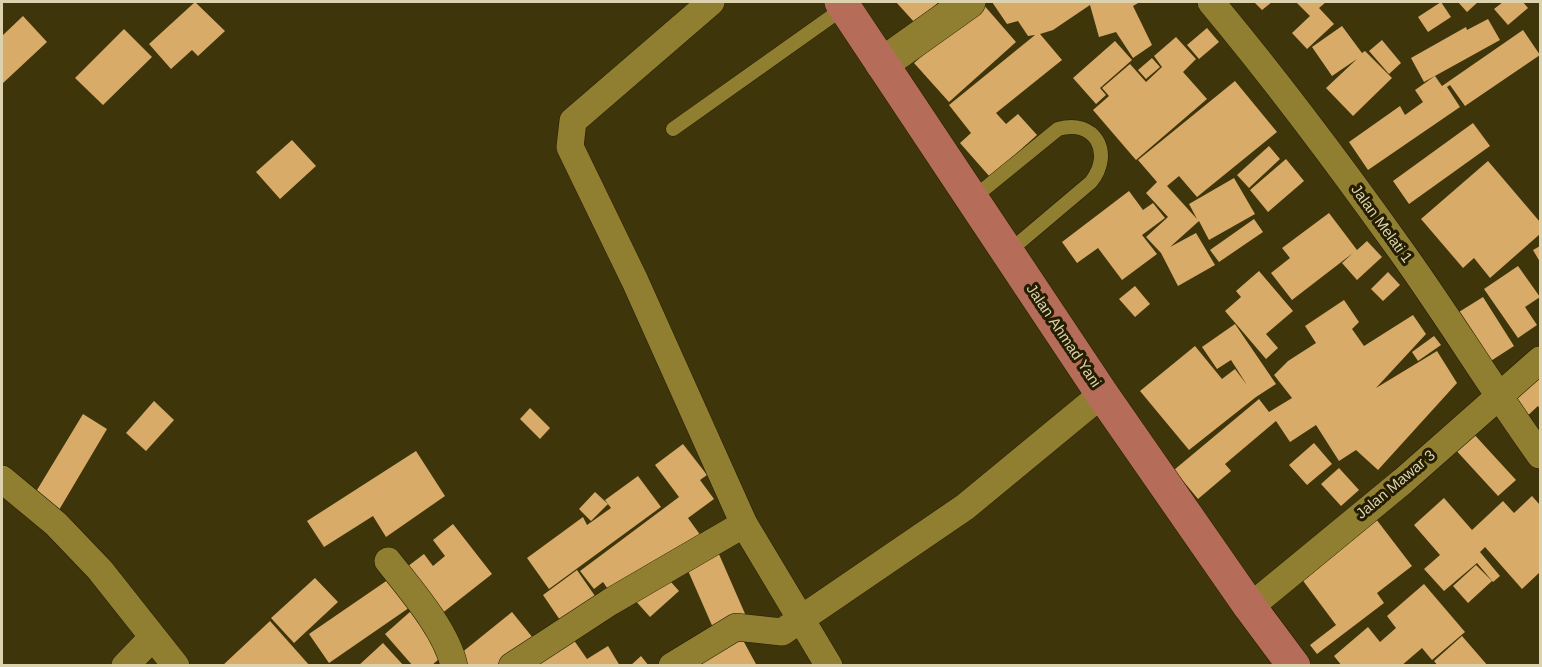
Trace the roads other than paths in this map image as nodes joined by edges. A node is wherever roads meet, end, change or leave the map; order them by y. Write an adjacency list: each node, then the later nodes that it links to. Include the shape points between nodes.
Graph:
1 (711, 2): 14 (street, via 573,121 570,147)
2 (969, 2): 5 (street)
3 (1211, 2): 11 (street, Jalan Melati 1, via 1272,75 1400,249)
4 (843, 4): 5 (highway, Jalan Ahmad Yani); 6 (lane)
5 (882, 64): 7 (highway, Jalan Ahmad Yani)
6 (673, 129)
7 (972, 199): 8 (highway, Jalan Ahmad Yani); 8 (lane, via 1058,129 1072,125 1084,128 1097,141 1102,153 1101,169 1091,182)
8 (1008, 253): 10 (highway, Jalan Ahmad Yani)
9 (1540, 360): 11 (street, Jalan Mawar 3)
10 (1102, 394): 16 (highway, Jalan Ahmad Yani); 17 (street, via 965,507)
11 (1498, 396): 12 (street, Jalan Melati 1); 16 (street, Jalan Mawar 3)
12 (1540, 455)
13 (2, 479): 18 (street, via 56,524 93,562)
14 (744, 524): 17 (street); 22 (street, via 610,602)
15 (388, 561): 21 (street, via 424,608 452,655)
16 (1250, 607): 25 (highway, Jalan Ahmad Yani)
17 (800, 620): 23 (street, via 782,632 736,627); 24 (street)
18 (153, 637): 19 (street); 20 (street)
19 (125, 666)
20 (176, 666)
21 (454, 666)
22 (512, 666)
23 (672, 666)
24 (829, 666)
25 (1294, 666)

